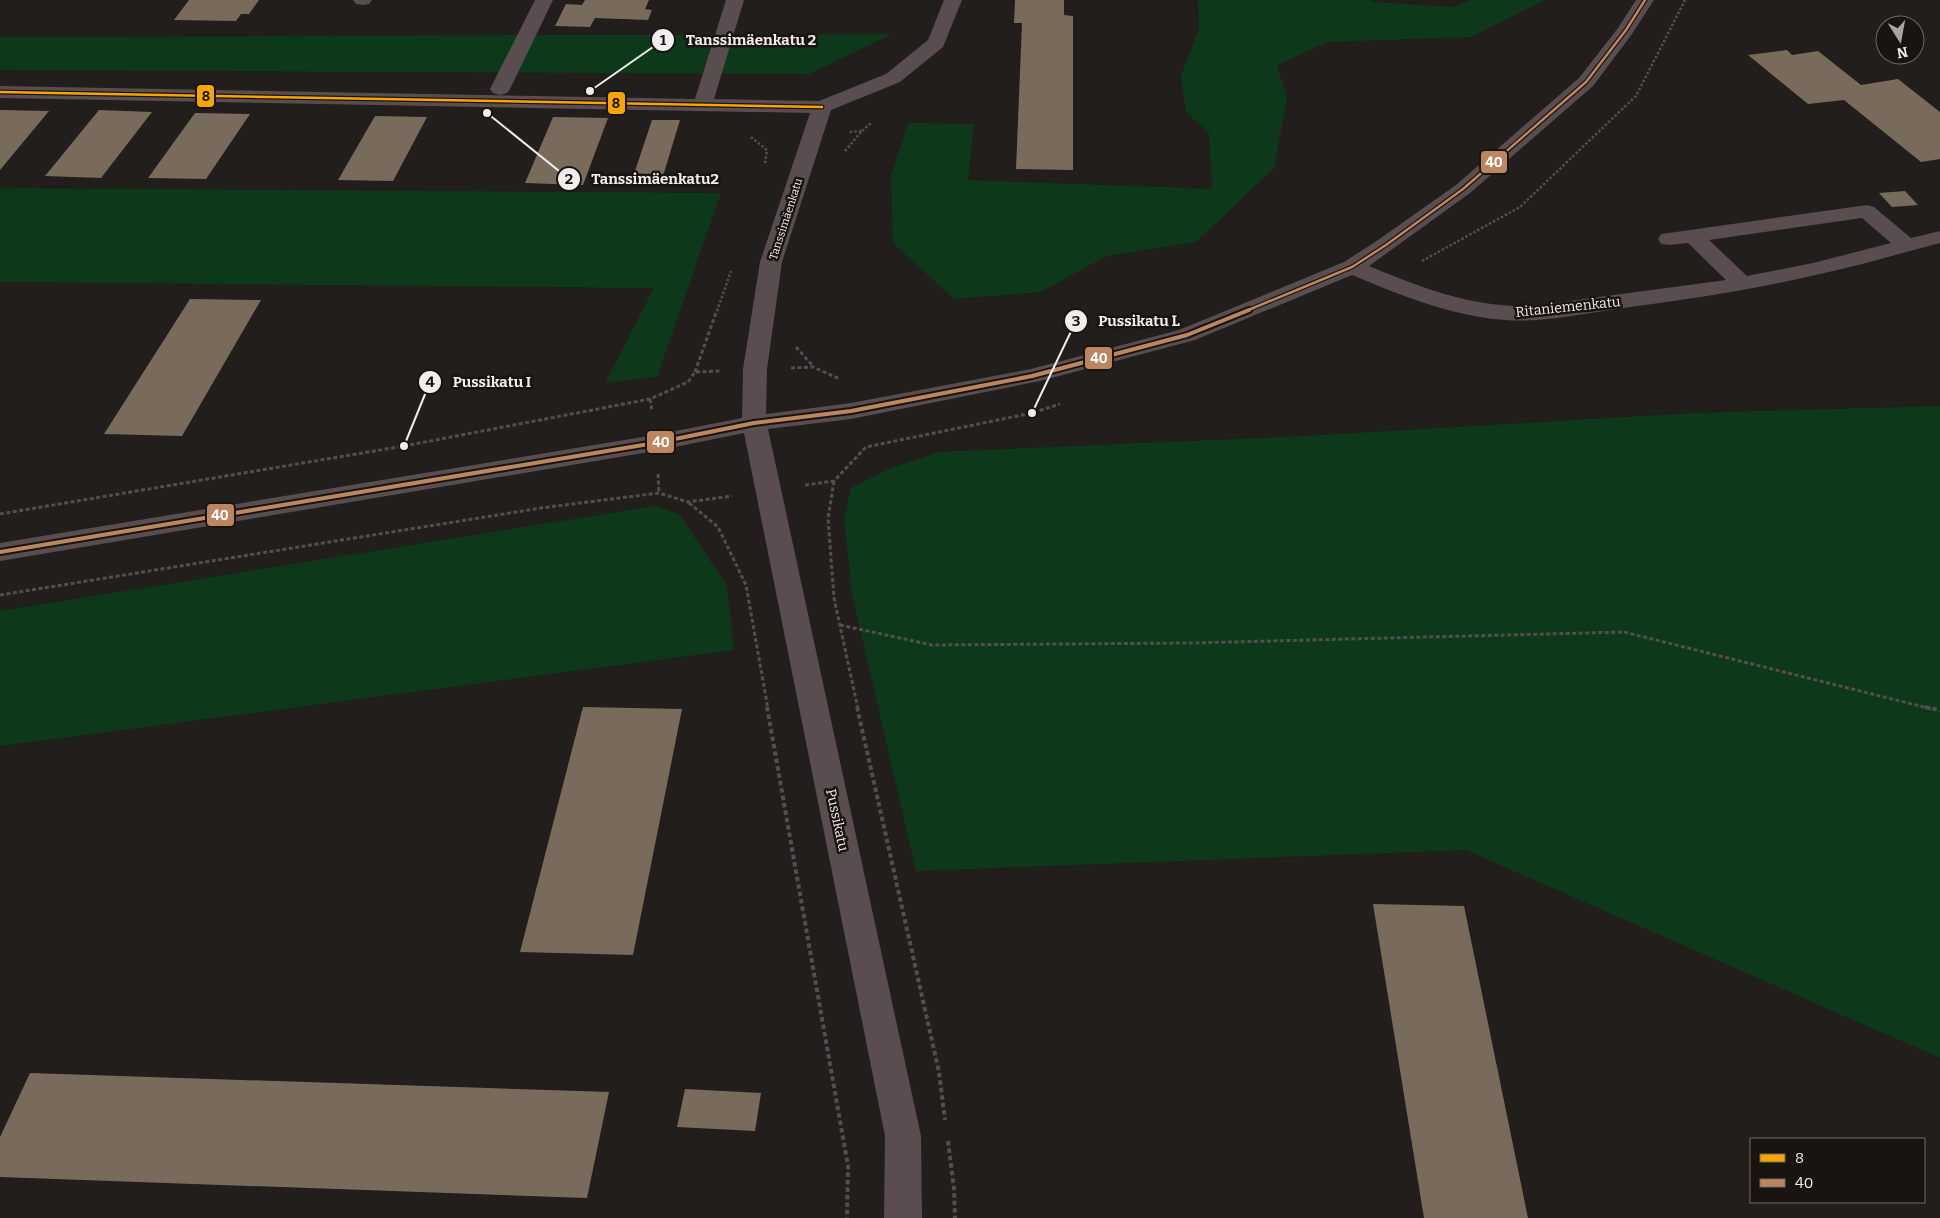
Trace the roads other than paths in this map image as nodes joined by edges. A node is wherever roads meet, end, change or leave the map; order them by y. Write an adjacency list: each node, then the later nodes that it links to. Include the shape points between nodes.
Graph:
1 (544, 0): 5 (street)
2 (735, 0): 7 (street)
3 (953, 0): 8 (street, via 936,43 893,78)
4 (1645, 0): 13 (street, via 1586,82 1463,189)
5 (500, 89)
6 (0, 92): 7 (street)
7 (703, 105): 8 (street)
8 (822, 107): 15 (street, Tanssimäenkatu, via 771,262 755,369)
9 (1693, 236): 11 (street); 12 (street, via 1867,211); 14 (street)
10 (1940, 237): 12 (street, Ritaniemenkatu)
11 (1669, 239)
12 (1907, 245): 14 (street, Ritaniemenkatu, via 1840,263)
13 (1352, 267): 14 (street, Ritaniemenkatu, via 1425,296 1504,313 1546,312); 15 (street, via 1187,335 1032,376 851,411)
14 (1742, 283)
15 (754, 423): 16 (street, via 655,443); 17 (street, Pussikatu, via 903,1136)
16 (0, 552)
17 (903, 1218)

